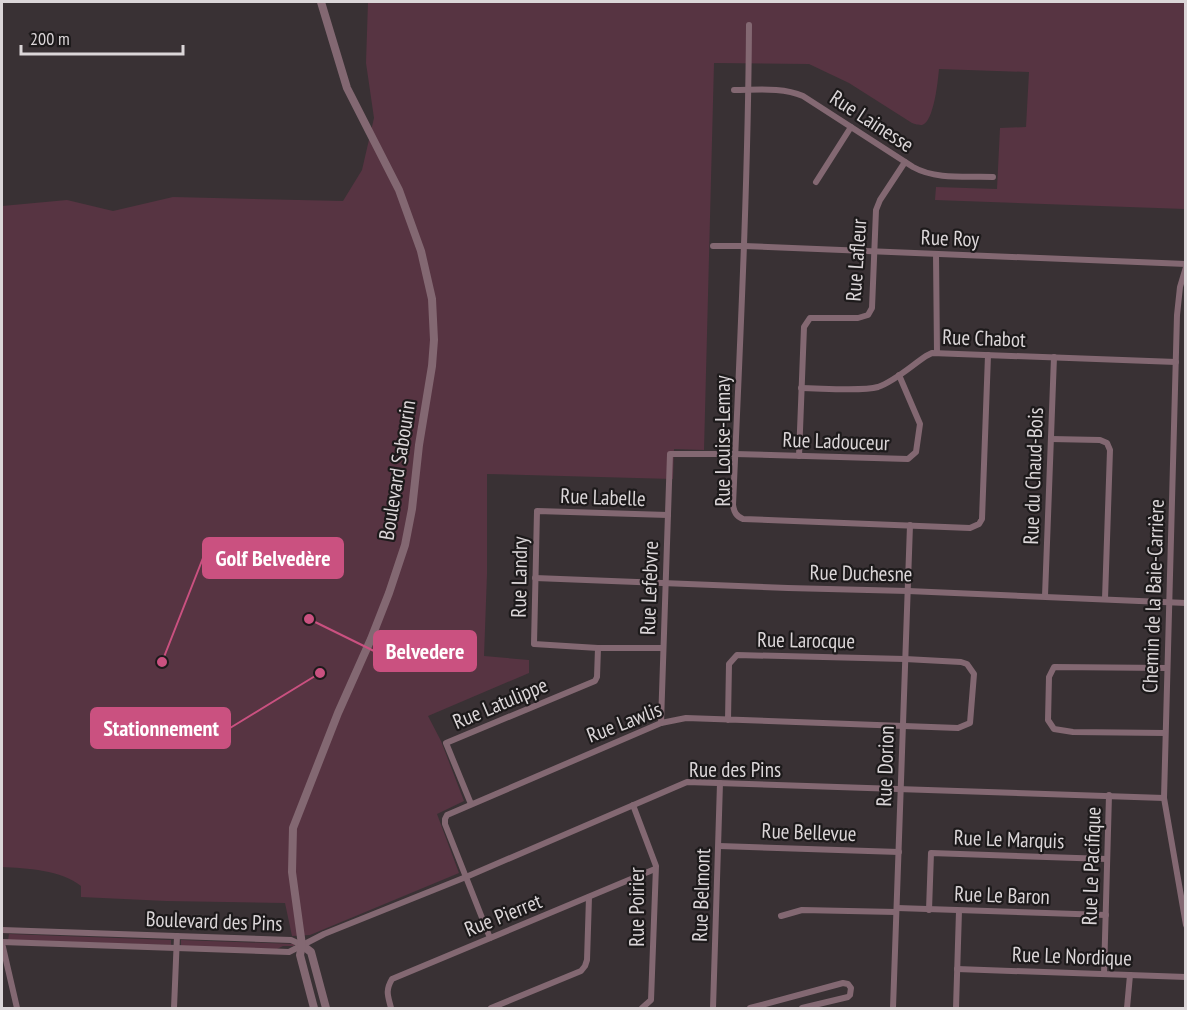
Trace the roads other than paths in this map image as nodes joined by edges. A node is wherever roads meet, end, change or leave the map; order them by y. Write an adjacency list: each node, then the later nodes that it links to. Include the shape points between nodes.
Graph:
1 (321, 2): 66 (street, Boulevard Sabourin, via 347,88 399,190 421,251 432,299 434,340 405,545 293,828 292,872)
2 (749, 25): 4 (street, Rue Louise-Lemay)
3 (734, 90): 4 (street, Rue Lainesse)
4 (748, 90): 5 (street, Rue Lainesse, via 799,94); 10 (street, Rue Louise-Lemay)
5 (850, 127): 6 (street, Rue Lainesse); 8 (street)
6 (905, 162): 7 (street, Rue Lainesse, via 930,174); 11 (street, Rue Lafleur, via 877,208)
7 (993, 177)
8 (816, 182)
9 (713, 246): 10 (street, Rue Roy)
10 (744, 246): 11 (street, Rue Roy); 24 (street, Rue Louise-Lemay)
11 (874, 251): 12 (street, Rue Roy); 21 (street, Rue Lafleur, via 872,308 868,315 810,318 804,327)
12 (936, 254): 13 (street, Rue Roy); 16 (street)
13 (1185, 265): 14 (street, Chemin de la Baie-Carrière)
14 (1177, 315): 15 (street); 19 (street, Chemin de la Baie-Carrière)
15 (1185, 315)
16 (937, 353): 17 (street, Rue Chabot); 20 (street, Rue Chabot)
17 (988, 355): 18 (street, Rue Chabot); 28 (street, Rue Louise-Lemay, via 982,519 969,528)
18 (1054, 357): 19 (street, Rue Chabot); 22 (street, Rue du Chaud-Bois)
19 (1176, 362): 34 (street, Chemin de la Baie-Carrière)
20 (899, 375): 21 (street, Rue Chabot, via 874,388); 25 (street, Rue Ladouceur, via 920,424 916,452 908,459)
21 (801, 388): 25 (street, Rue Lafleur)
22 (1051, 439): 32 (street, Rue du Chaud-Bois); 33 (street, via 1100,440 1110,450)
23 (670, 454): 24 (street, Rue Ladouceur); 27 (street, Rue Lefebvre)
24 (735, 454): 25 (street, Rue Ladouceur); 28 (street, Rue Louise-Lemay, via 733,505 742,519)
25 (800, 456)
26 (537, 511): 27 (street, Rue Labelle); 29 (street, Rue Landry)
27 (668, 515): 30 (street, Rue Lefebvre)
28 (910, 525): 31 (street, Rue Dorion)
29 (535, 578): 30 (street, Rue Duchesne); 36 (street, Rue Landry, via 534,645)
30 (666, 583): 31 (street, Rue Duchesne); 37 (street, Rue Lefebvre)
31 (908, 591): 32 (street, Rue Duchesne); 38 (street, Rue Dorion)
32 (1045, 596): 33 (street, Rue Duchesne)
33 (1105, 599): 34 (street, Rue Duchesne)
34 (1168, 602): 35 (street, Rue Duchesne); 39 (street, Chemin de la Baie-Carrière)
35 (1185, 603)
36 (598, 648): 37 (street); 48 (street, Rue Latulippe, via 595,681 446,743)
37 (663, 648): 41 (street, Rue Lefebvre)
38 (906, 659): 40 (street, Rue Larocque, via 737,654 729,664); 42 (street, Rue Dorion); 42 (street, Rue Lawlis, via 961,662 974,674 970,723 958,728)
39 (1167, 668): 43 (street, Chemin de la Baie-Carrière); 43 (street, via 1054,667 1049,676 1048,720 1054,729)
40 (728, 720): 41 (street, Rue Lawlis, via 686,718); 42 (street, Rue Lawlis)
41 (661, 723): 48 (street, Rue Lawlis)
42 (903, 727): 45 (street, Rue Dorion)
43 (1165, 733): 47 (street, Chemin de la Baie-Carrière)
44 (720, 783): 45 (street, Rue des Pins); 49 (street, Rue des Pins, via 687,782); 50 (street, Rue Belmont)
45 (901, 790): 46 (street, Rue des Pins); 51 (street, Rue Dorion)
46 (1109, 795): 47 (street, Rue des Pins); 52 (street, Rue Le Pacifique)
47 (1164, 798): 61 (street, Chemin de la Baie-Carrière)
48 (471, 804): 54 (street, Rue Lawlis, via 444,819)
49 (633, 805): 53 (street, Rue Poirier); 54 (street, Rue des Pins)
50 (719, 846): 51 (street, Rue Bellevue); 79 (street, Rue Belmont)
51 (899, 852): 56 (street, Rue Dorion)
52 (1107, 859): 57 (street, Rue Le Marquis, via 931,853); 59 (street, Rue Le Pacifique)
53 (655, 869): 55 (street, Rue Pierret); 78 (street, Rue Poirier, via 651,1000)
54 (466, 877): 64 (street); 66 (street, Rue des Pins)
55 (589, 897): 64 (street, Rue Pierret); 77 (street, via 585,966)
56 (897, 910): 57 (street, Rue Le Baron); 60 (street, Rue Le Baron, via 802,910); 82 (street, Rue Dorion)
57 (929, 910): 58 (street, Rue Le Baron)
58 (958, 910): 59 (street, Rue Le Baron); 68 (street)
59 (1106, 915): 69 (street, Rue Le Pacifique)
60 (781, 916)
61 (1185, 925)
62 (2, 930): 63 (street, Boulevard des Pins)
63 (177, 936): 66 (street, Boulevard des Pins, via 291,940); 67 (street)
64 (490, 938): 76 (street, Rue Pierret, via 392,979 387,987)
65 (2, 942): 67 (street, Boulevard des Pins); 72 (street)
66 (302, 945): 67 (street, Boulevard des Pins, via 289,952); 74 (street, Boulevard Sabourin, via 300,955); 75 (street, Boulevard Sabourin, via 311,952)
67 (177, 948): 73 (street)
68 (957, 969): 69 (street, Rue Le Nordique); 83 (street)
69 (1104, 974): 70 (street, Rue Le Nordique)
70 (1130, 975): 71 (street, Rue Le Nordique); 84 (street)
71 (1185, 977)
72 (17, 1008)
73 (174, 1008)
74 (315, 1008)
75 (326, 1008)
76 (391, 1008)
77 (491, 1008)
78 (642, 1008)
79 (713, 1008)
80 (750, 1008): 81 (street, via 843,982 851,988 848,997)
81 (802, 1008)
82 (893, 1008)
83 (956, 1008)
84 (1127, 1008)

